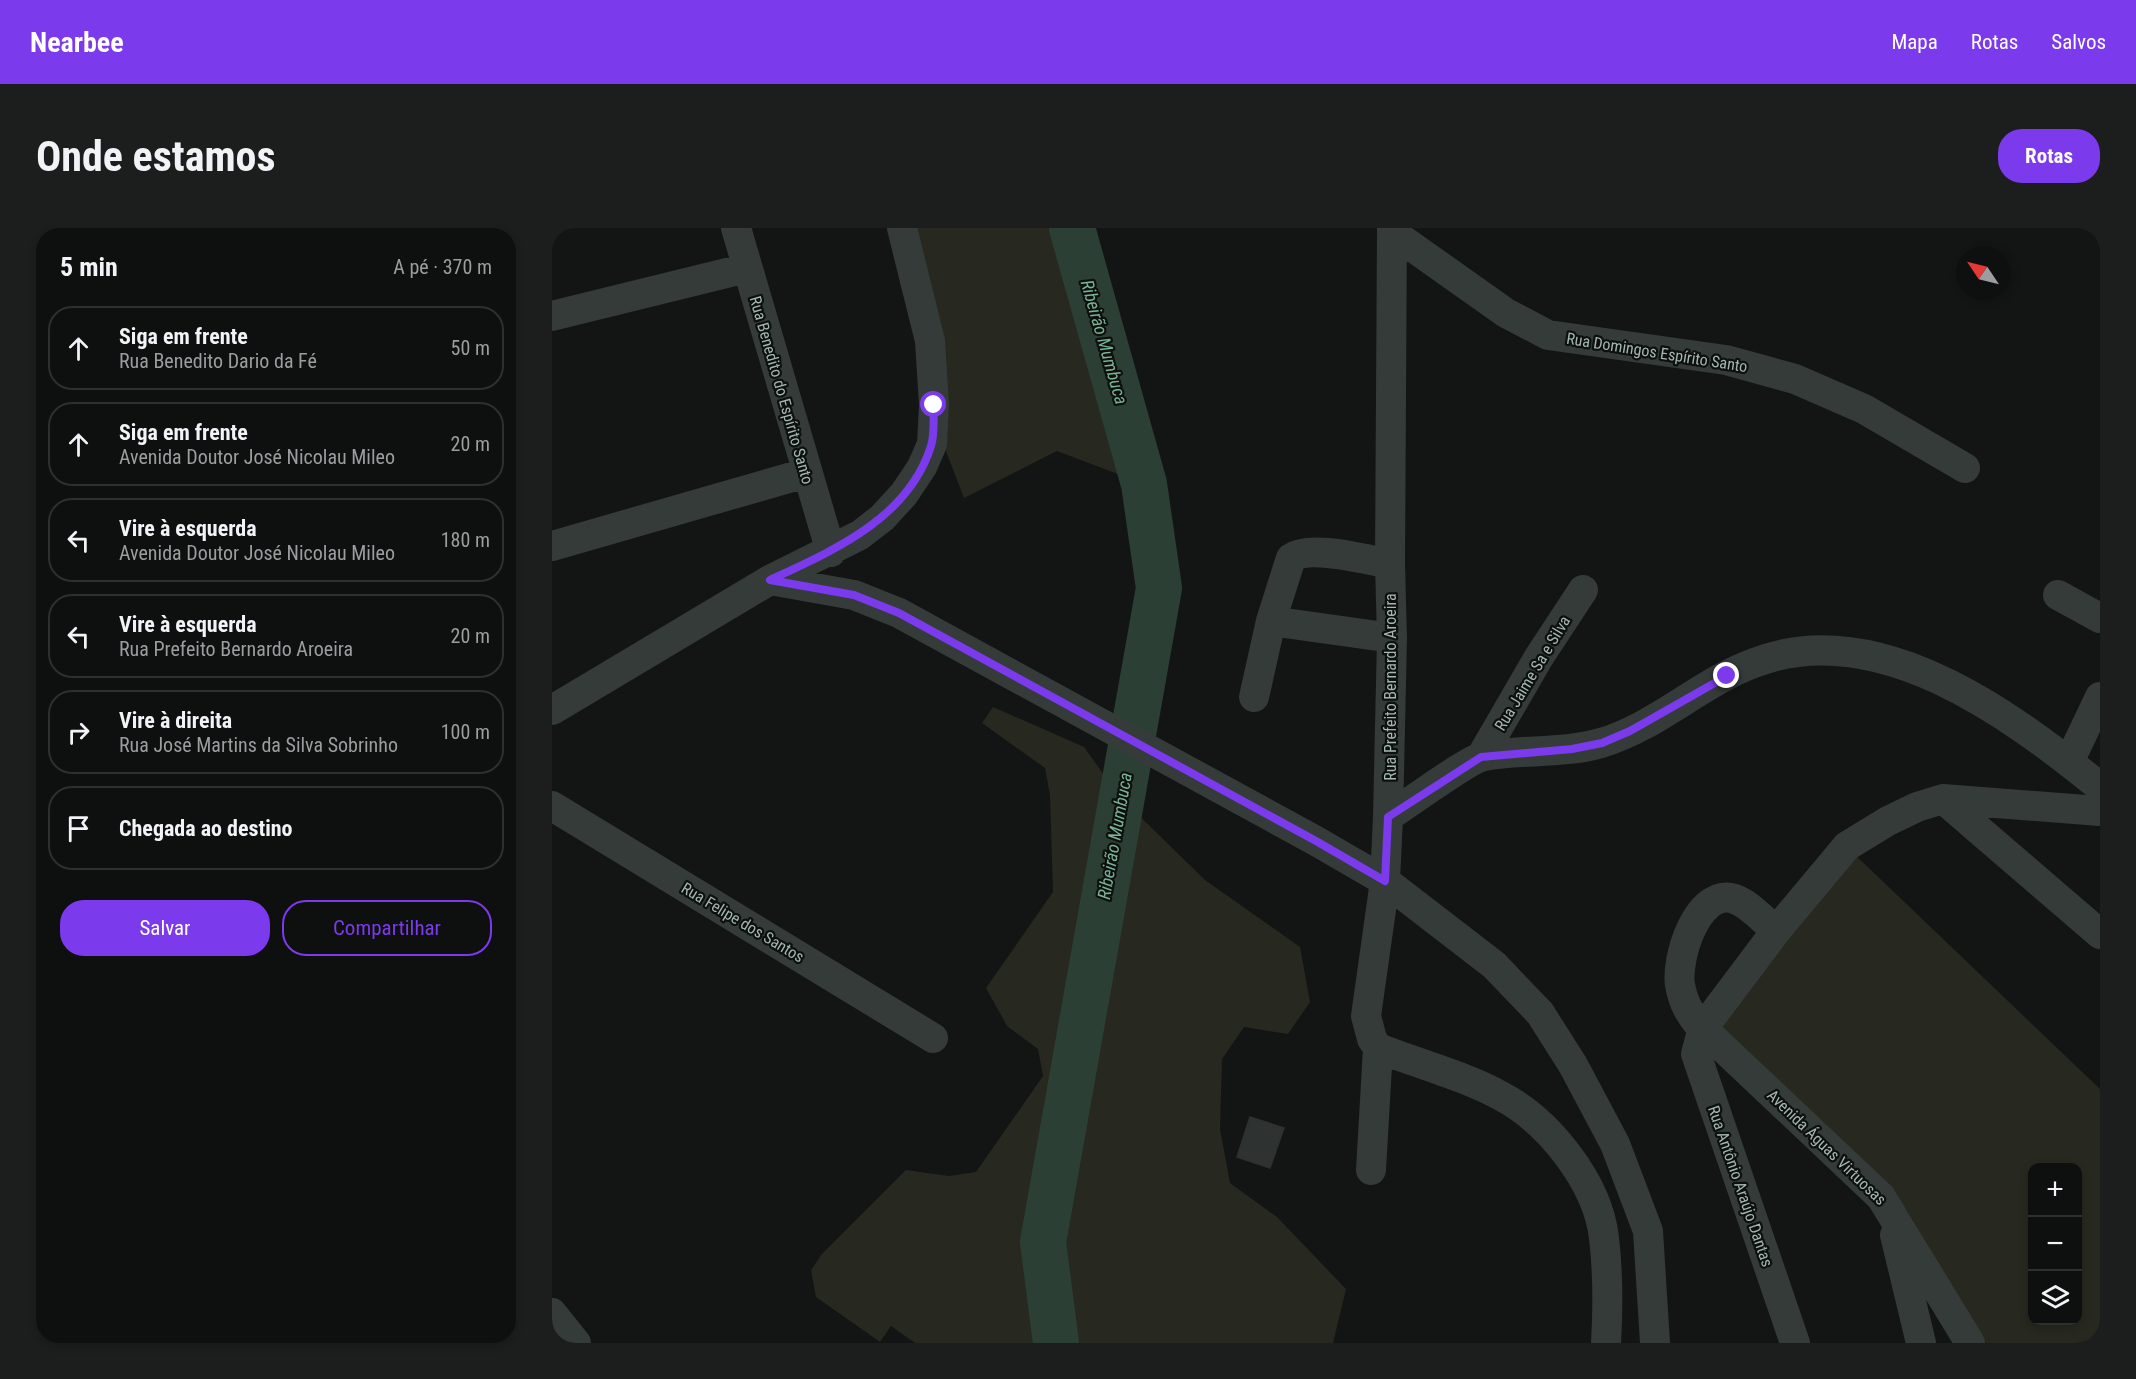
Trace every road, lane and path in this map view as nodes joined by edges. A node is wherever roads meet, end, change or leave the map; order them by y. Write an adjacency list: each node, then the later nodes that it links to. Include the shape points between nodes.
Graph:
1 (736, 228): 4 (street, Rua Benedito do Espírito Santo)
2 (902, 228): 9 (street, via 930,341 932,444 904,494 882,518)
3 (1393, 231): 6 (street, Rua Domingos Espírito Santo, via 1506,313 1548,335 1726,360 1796,380 1864,409); 10 (street, Rua Prefeito Bernardo Aroeira)
4 (747, 268): 5 (street); 7 (street, Rua Benedito do Espírito Santo)
5 (552, 316)
6 (1965, 468)
7 (806, 473): 8 (street); 9 (street, Rua Benedito do Espírito Santo)
8 (552, 546)
9 (831, 552): 11 (street)
10 (1390, 564): 15 (street, via 1312,552 1297,554 1291,558); 16 (street, Rua Prefeito Bernardo Aroeira)
11 (770, 580): 19 (street); 27 (street, via 854,595 880,604)
12 (1583, 590): 20 (street, Rua Jaime Sa e Silva)
13 (2058, 595): 14 (street)
14 (2100, 618)
15 (1271, 621): 16 (street); 17 (street)
16 (1392, 638): 26 (street, Rua Prefeito Bernardo Aroeira)
17 (1254, 697)
18 (2100, 697): 21 (street)
19 (552, 710)
20 (1481, 757): 21 (street, via 1602,743 1752,663 1780,654 1832,651 1870,655 1934,676 1994,707); 26 (street)
21 (2069, 762): 22 (street)
22 (2100, 787)
23 (1943, 799): 25 (street); 28 (street, Rua Antônio Araújo Dantas, via 1888,821 1847,846); 29 (street)
24 (552, 806): 31 (street, Rua Felipe dos Santos)
25 (2100, 811)
26 (1388, 817): 27 (street, Rua Prefeito Bernardo Aroeira)
27 (1385, 881): 32 (street, Rua Prefeito Bernardo Aroeira, via 1366,1016); 38 (street, via 1494,965 1540,1013 1574,1065 1615,1144 1648,1231)
28 (1776, 931): 30 (street, Rua Antônio Araújo Dantas); 30 (street, via 1733,898 1716,902 1697,919 1683,949 1680,983 1685,1007)
29 (2100, 934)
30 (1703, 1028): 34 (street, Avenida Águas Virtuosas); 39 (street, Rua Antônio Araújo Dantas, via 1696,1054)
31 (933, 1038)
32 (1378, 1048): 33 (street); 37 (street, via 1500,1095 1528,1112 1558,1142 1595,1203 1604,1237)
33 (1371, 1170)
34 (1888, 1206): 40 (street); 41 (street, Avenida Águas Virtuosas)
35 (552, 1313): 36 (street)
36 (576, 1343)
37 (1606, 1343)
38 (1655, 1343)
39 (1795, 1343)
40 (1921, 1343)
41 (1970, 1343)

